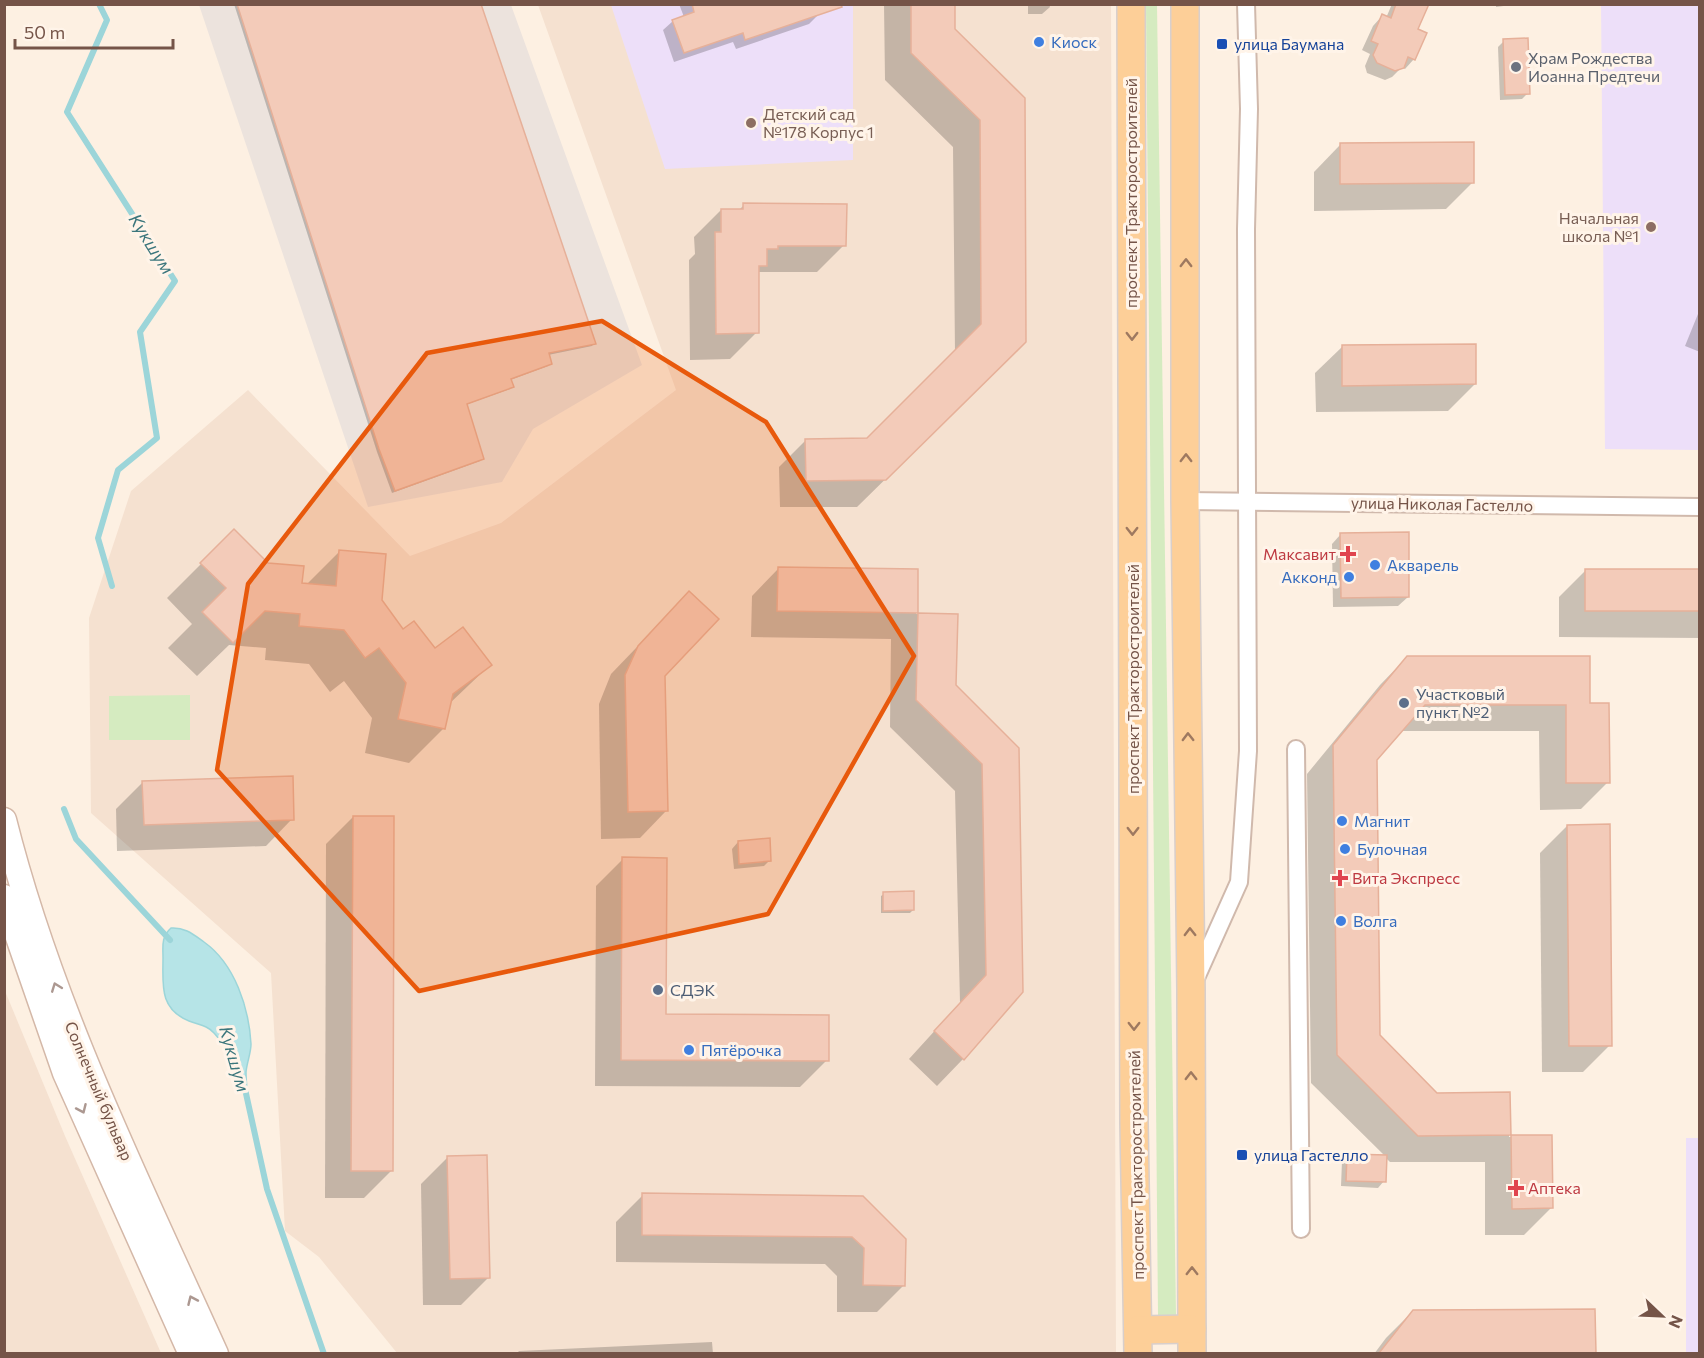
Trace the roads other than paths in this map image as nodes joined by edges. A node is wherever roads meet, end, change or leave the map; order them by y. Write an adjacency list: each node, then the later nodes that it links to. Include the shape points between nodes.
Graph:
1 (1131, 4): 15 (main road, проспект Тракторостроителей, one-way to 15)
2 (1185, 4): 4 (main road, one-way to 2)
3 (1246, 4): 5 (street)
4 (1185, 501): 5 (street, улица Николая Гастелло); 10 (main road, one-way to 4)
5 (1246, 502): 6 (street, улица Николая Гастелло); 10 (street, via 1248,751 1239,882)
6 (1700, 507)
7 (1296, 749): 12 (street)
8 (4, 820): 11 (street, Солнечный бульвар, one-way to 8)
9 (4, 897): 11 (street, Солнечный бульвар)
10 (1191, 990): 14 (main road, one-way to 10)
11 (75, 1067): 13 (street, Солнечный бульвар)
12 (1301, 1228)
13 (162, 1261): 16 (street, Солнечный бульвар); 17 (street, Солнечный бульвар, one-way to 13)
14 (1192, 1341): 15 (main road)
15 (1138, 1342)
16 (191, 1353)
17 (216, 1353)

